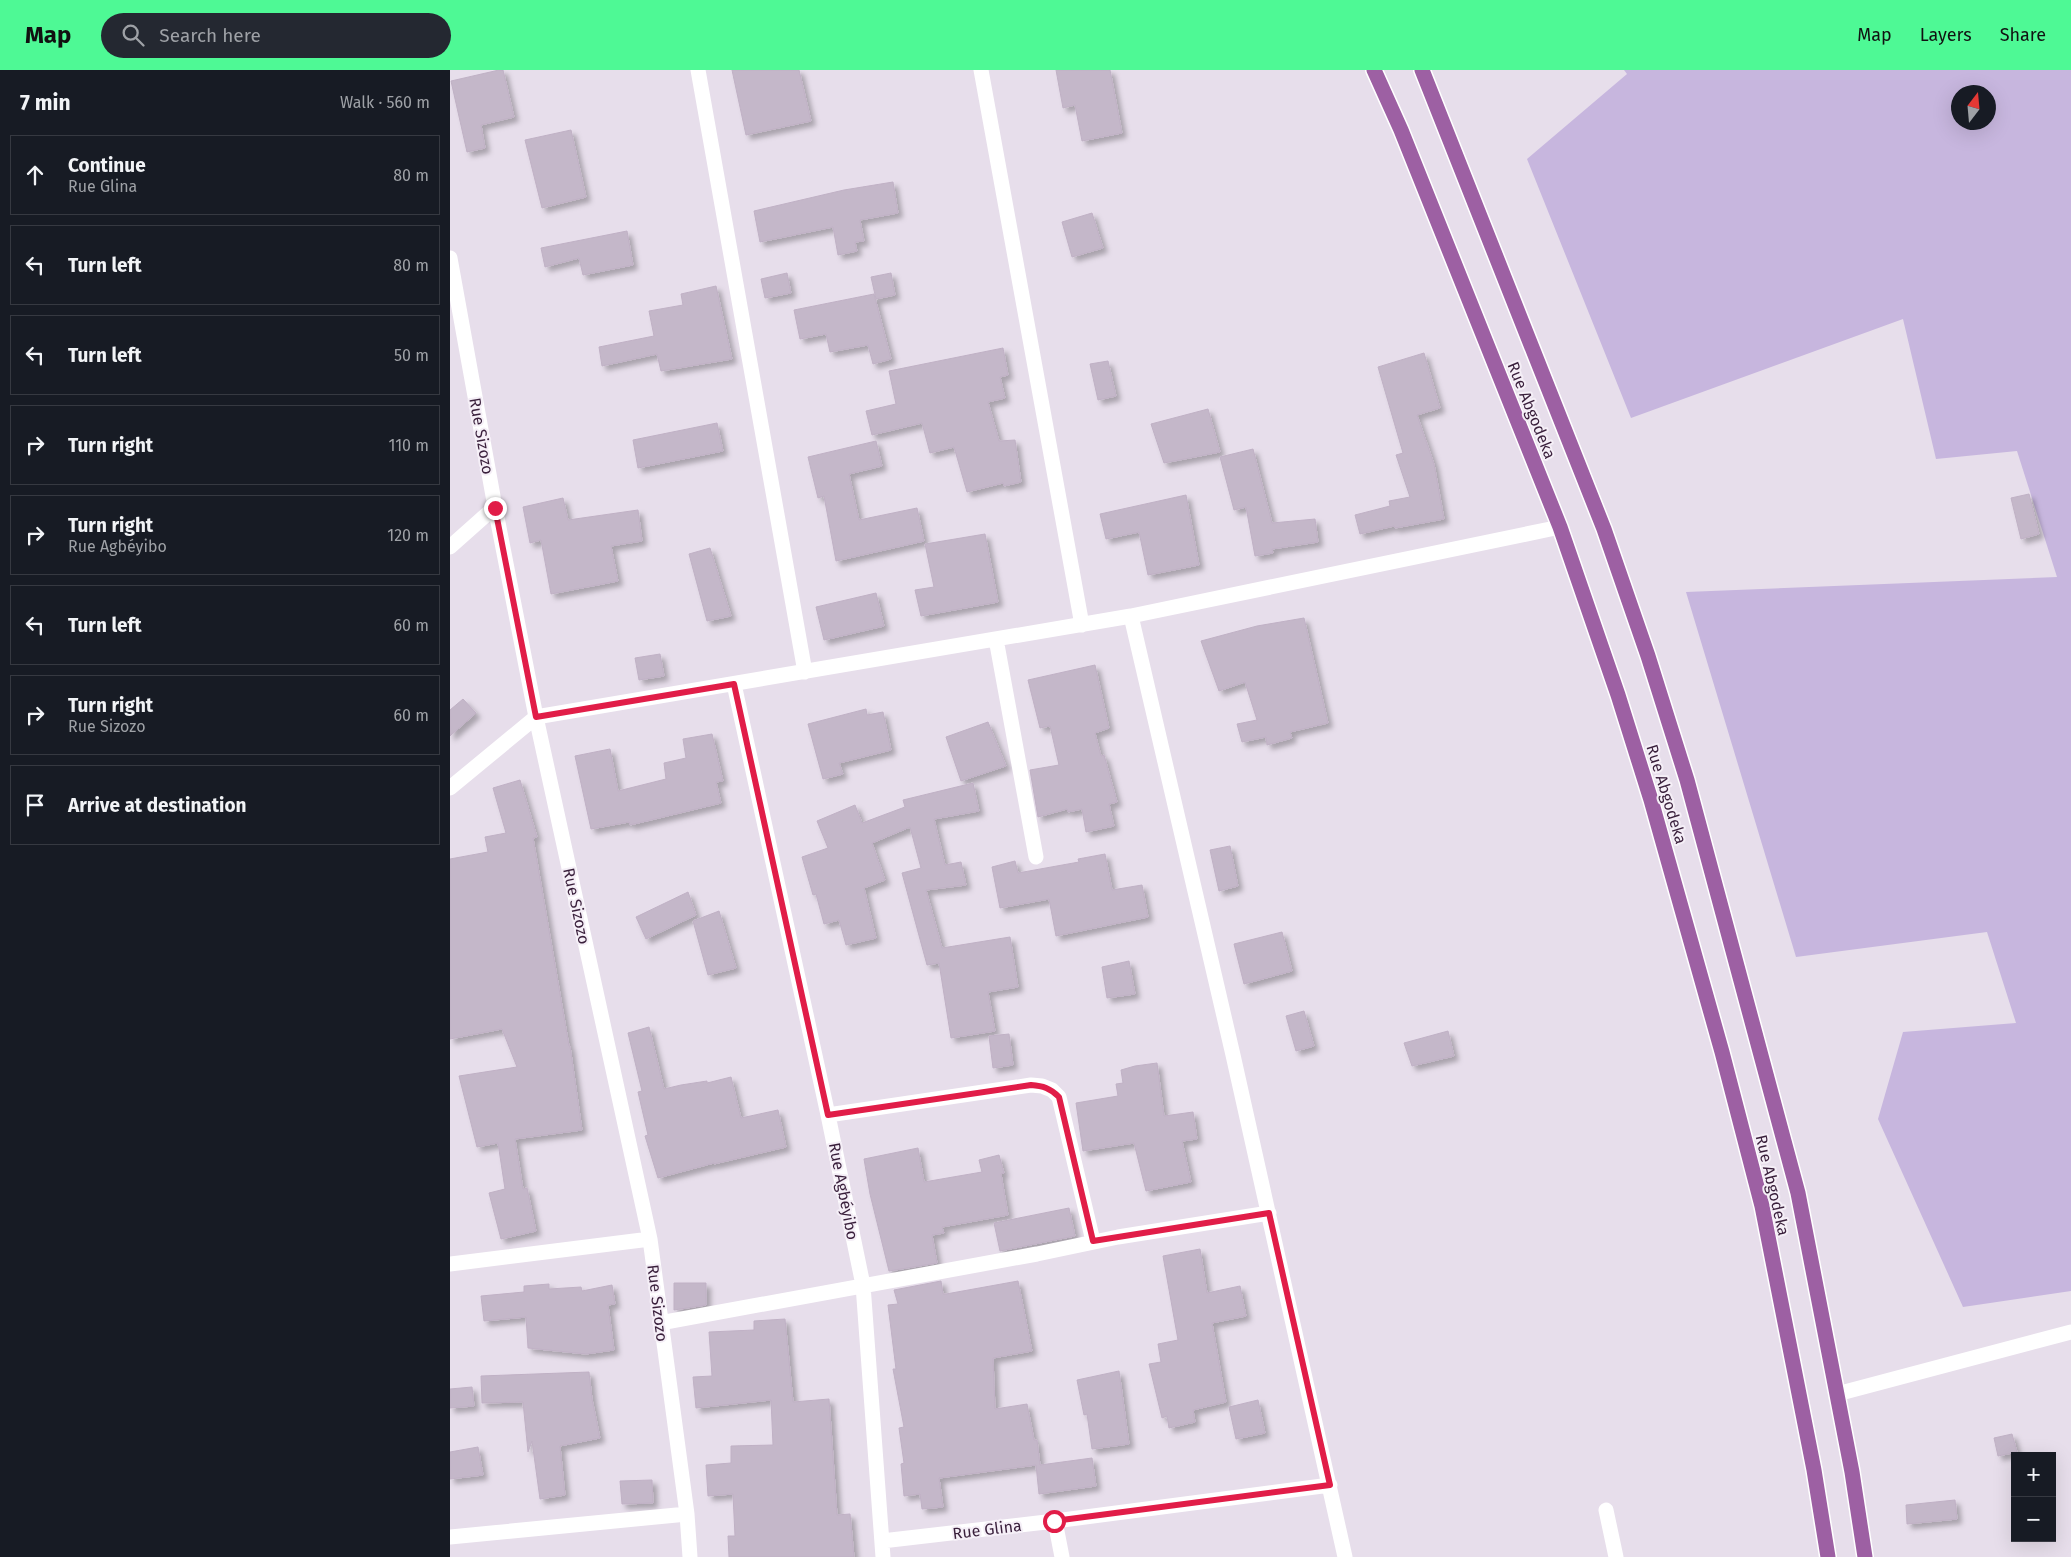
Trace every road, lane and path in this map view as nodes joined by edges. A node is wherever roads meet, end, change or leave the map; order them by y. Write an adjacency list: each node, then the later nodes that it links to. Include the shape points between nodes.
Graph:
1 (698, 70): 12 (street)
2 (981, 70): 10 (street)
3 (1374, 70): 7 (main road, Rue Abgodeka)
4 (1422, 70): 25 (main road, Rue Abgodeka, via 1604,529 1688,780 1798,1193)
5 (450, 258): 6 (street, Rue Sizozo)
6 (495, 508): 8 (street); 14 (street, Rue Sizozo)
7 (1560, 527): 9 (street); 37 (main road, Rue Abgodeka, via 1618,695 1722,1052 1762,1206)
8 (450, 547)
9 (1131, 616): 10 (street); 18 (street)
10 (1082, 625): 11 (street)
11 (996, 640): 12 (street); 16 (street)
12 (805, 672): 13 (street)
13 (734, 684): 14 (street); 17 (street, Rue Agbéyibo)
14 (536, 717): 15 (street); 19 (street, Rue Sizozo)
15 (450, 788)
16 (1036, 857)
17 (828, 1115): 20 (street, via 1031,1085 1052,1090 1059,1097 1067,1126); 22 (street, Rue Agbéyibo)
18 (1269, 1213): 20 (street); 26 (street)
19 (650, 1239): 21 (street); 23 (street, Rue Sizozo)
20 (1093, 1241): 22 (street)
21 (450, 1264)
22 (863, 1285): 23 (street); 31 (street, Rue Agbéyibo)
23 (660, 1323): 28 (street, Rue Sizozo)
24 (2071, 1332): 25 (street)
25 (1837, 1394): 38 (main road, Rue Abgodeka)
26 (1330, 1485): 29 (street, Rue Glina); 35 (street)
27 (1606, 1510): 36 (street)
28 (687, 1514): 30 (street); 32 (street, Rue Sizozo)
29 (1054, 1521): 31 (street, Rue Glina); 34 (street)
30 (450, 1537)
31 (882, 1541): 33 (street, Rue Agbéyibo)
32 (690, 1557)
33 (883, 1557)
34 (1062, 1557)
35 (1345, 1557)
36 (1616, 1557)
37 (1828, 1557)
38 (1865, 1557)

